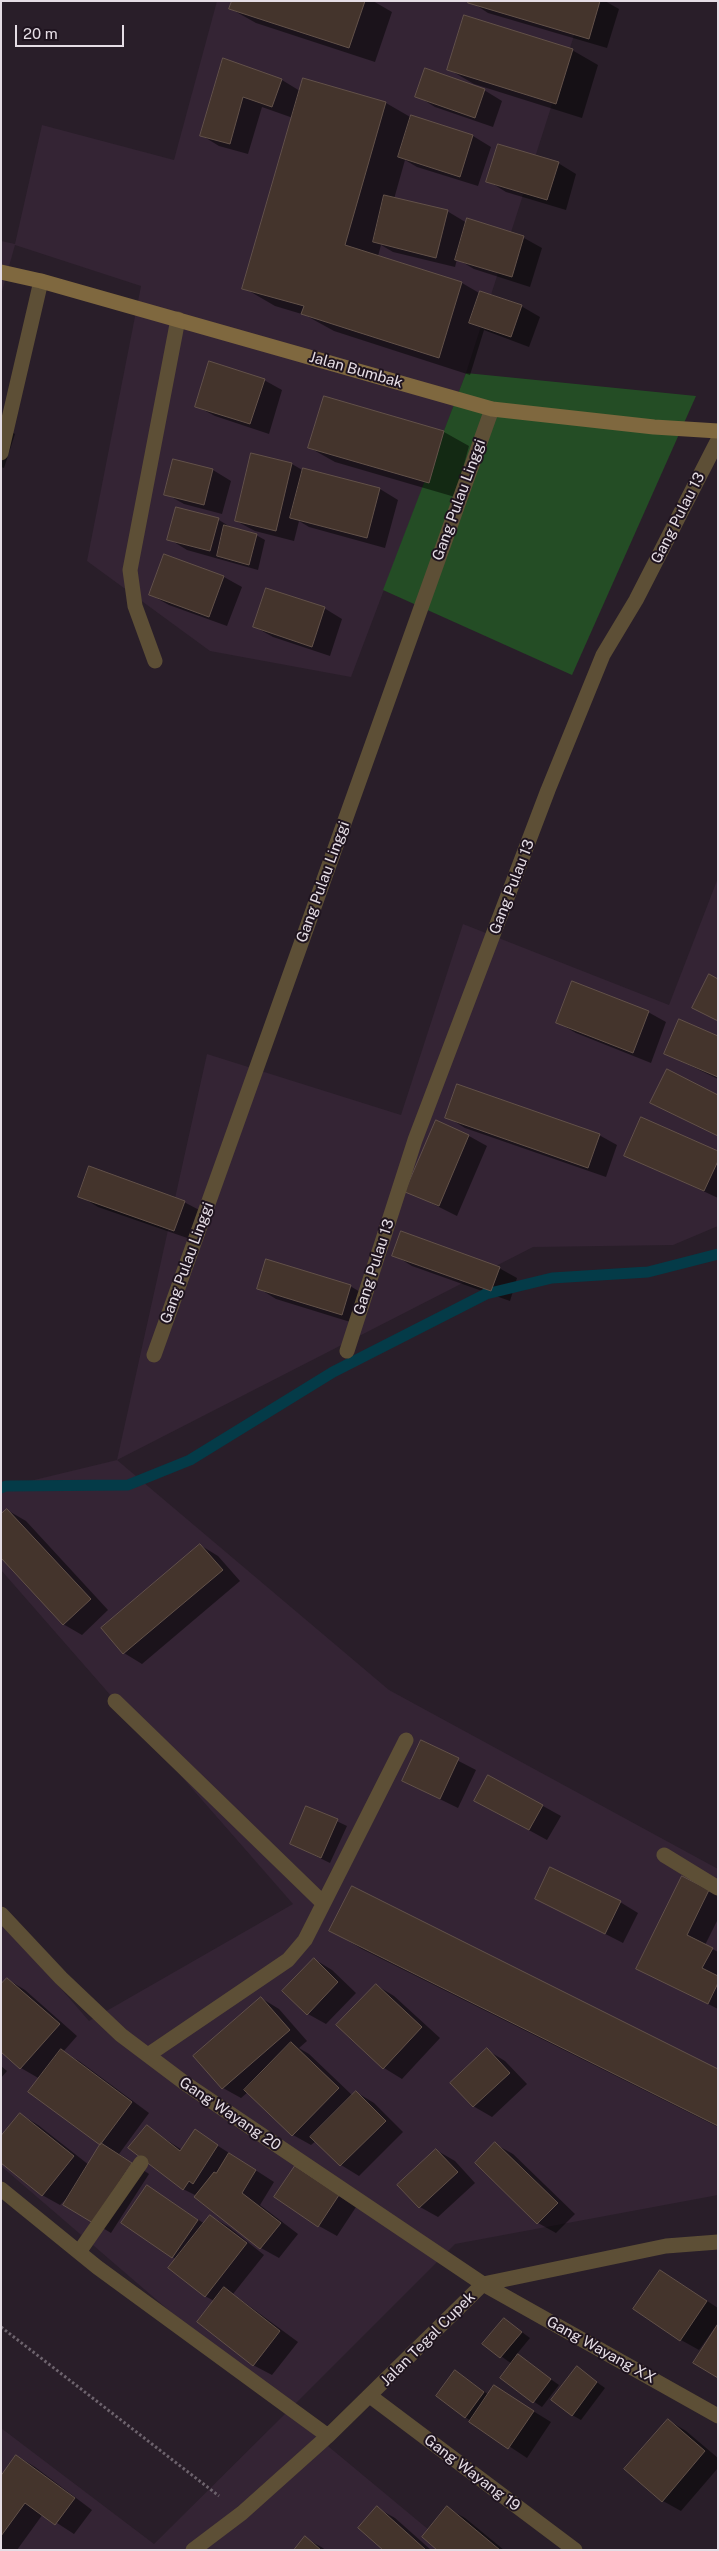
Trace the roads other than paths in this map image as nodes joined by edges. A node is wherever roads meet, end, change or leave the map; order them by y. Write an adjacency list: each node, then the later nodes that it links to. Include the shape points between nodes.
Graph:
1 (1, 272): 2 (street, Jalan Bumbak)
2 (41, 281): 3 (street, Jalan Bumbak); 7 (street)
3 (178, 319): 4 (street, Jalan Bumbak); 8 (street, via 130,570 135,606)
4 (492, 408): 5 (street, Jalan Bumbak, via 654,427); 10 (street, Gang Pulau Linggi)
5 (718, 431)
6 (718, 440): 9 (street, Gang Pulau 13, via 636,600 599,664 415,1140)
7 (1, 453)
8 (155, 661)
9 (347, 1351)
10 (154, 1355)
11 (115, 1702): 15 (street)
12 (406, 1740): 15 (street)
13 (664, 1855): 14 (street)
14 (718, 1888)
15 (322, 1902): 17 (street, via 305,1940 288,1960)
16 (1, 1914): 17 (street, Gang Wayang 20, via 121,2036)
17 (148, 2055): 22 (street, Gang Wayang 20)
18 (141, 2163): 21 (street)
19 (1, 2189): 21 (street)
20 (718, 2242): 22 (street, Jalan Tegal Cupek, via 657,2248)
21 (79, 2252): 25 (street)
22 (483, 2284): 23 (street, Jalan Tegal Cupek); 24 (street, Gang Wayang XX)
23 (370, 2396): 25 (street, Jalan Tegal Cupek); 27 (street, Gang Wayang 19)
24 (718, 2416)
25 (328, 2436): 26 (street, Jalan Tegal Cupek, via 242,2514)
26 (193, 2550)
27 (575, 2550)

